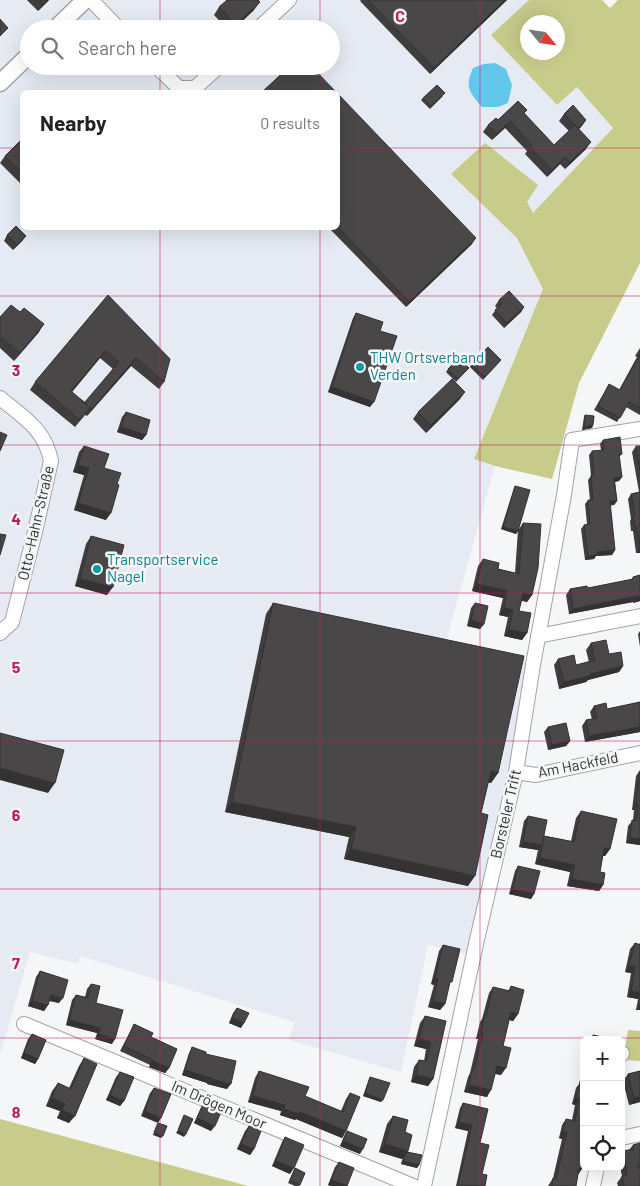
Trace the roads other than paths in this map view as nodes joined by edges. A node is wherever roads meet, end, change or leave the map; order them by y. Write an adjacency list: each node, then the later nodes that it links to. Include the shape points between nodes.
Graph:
1 (85, 0): 4 (street)
2 (91, 0): 5 (street)
3 (289, 0): 6 (street)
4 (65, 20)
5 (110, 20)
6 (268, 20)
7 (20, 64): 10 (street)
8 (165, 75): 9 (street, via 179,88 195,88)
9 (209, 75)
10 (0, 83)
11 (0, 398): 14 (street, Otto-Hahn-Straße, via 35,427 49,449 51,461 12,622)
12 (640, 429): 15 (street, Borsteler Trift, via 572,440)
13 (640, 616): 15 (street)
14 (0, 633)
15 (538, 636): 17 (street, Borsteler Trift)
16 (640, 754): 17 (street, Am Hackfeld, via 536,775)
17 (516, 772): 23 (street, Borsteler Trift)
18 (24, 1024): 22 (street, Im Drögen Moor)
19 (640, 1134): 20 (street)
20 (625, 1137)
21 (596, 1171): 24 (street)
22 (413, 1186)
23 (424, 1186)
24 (593, 1186)

